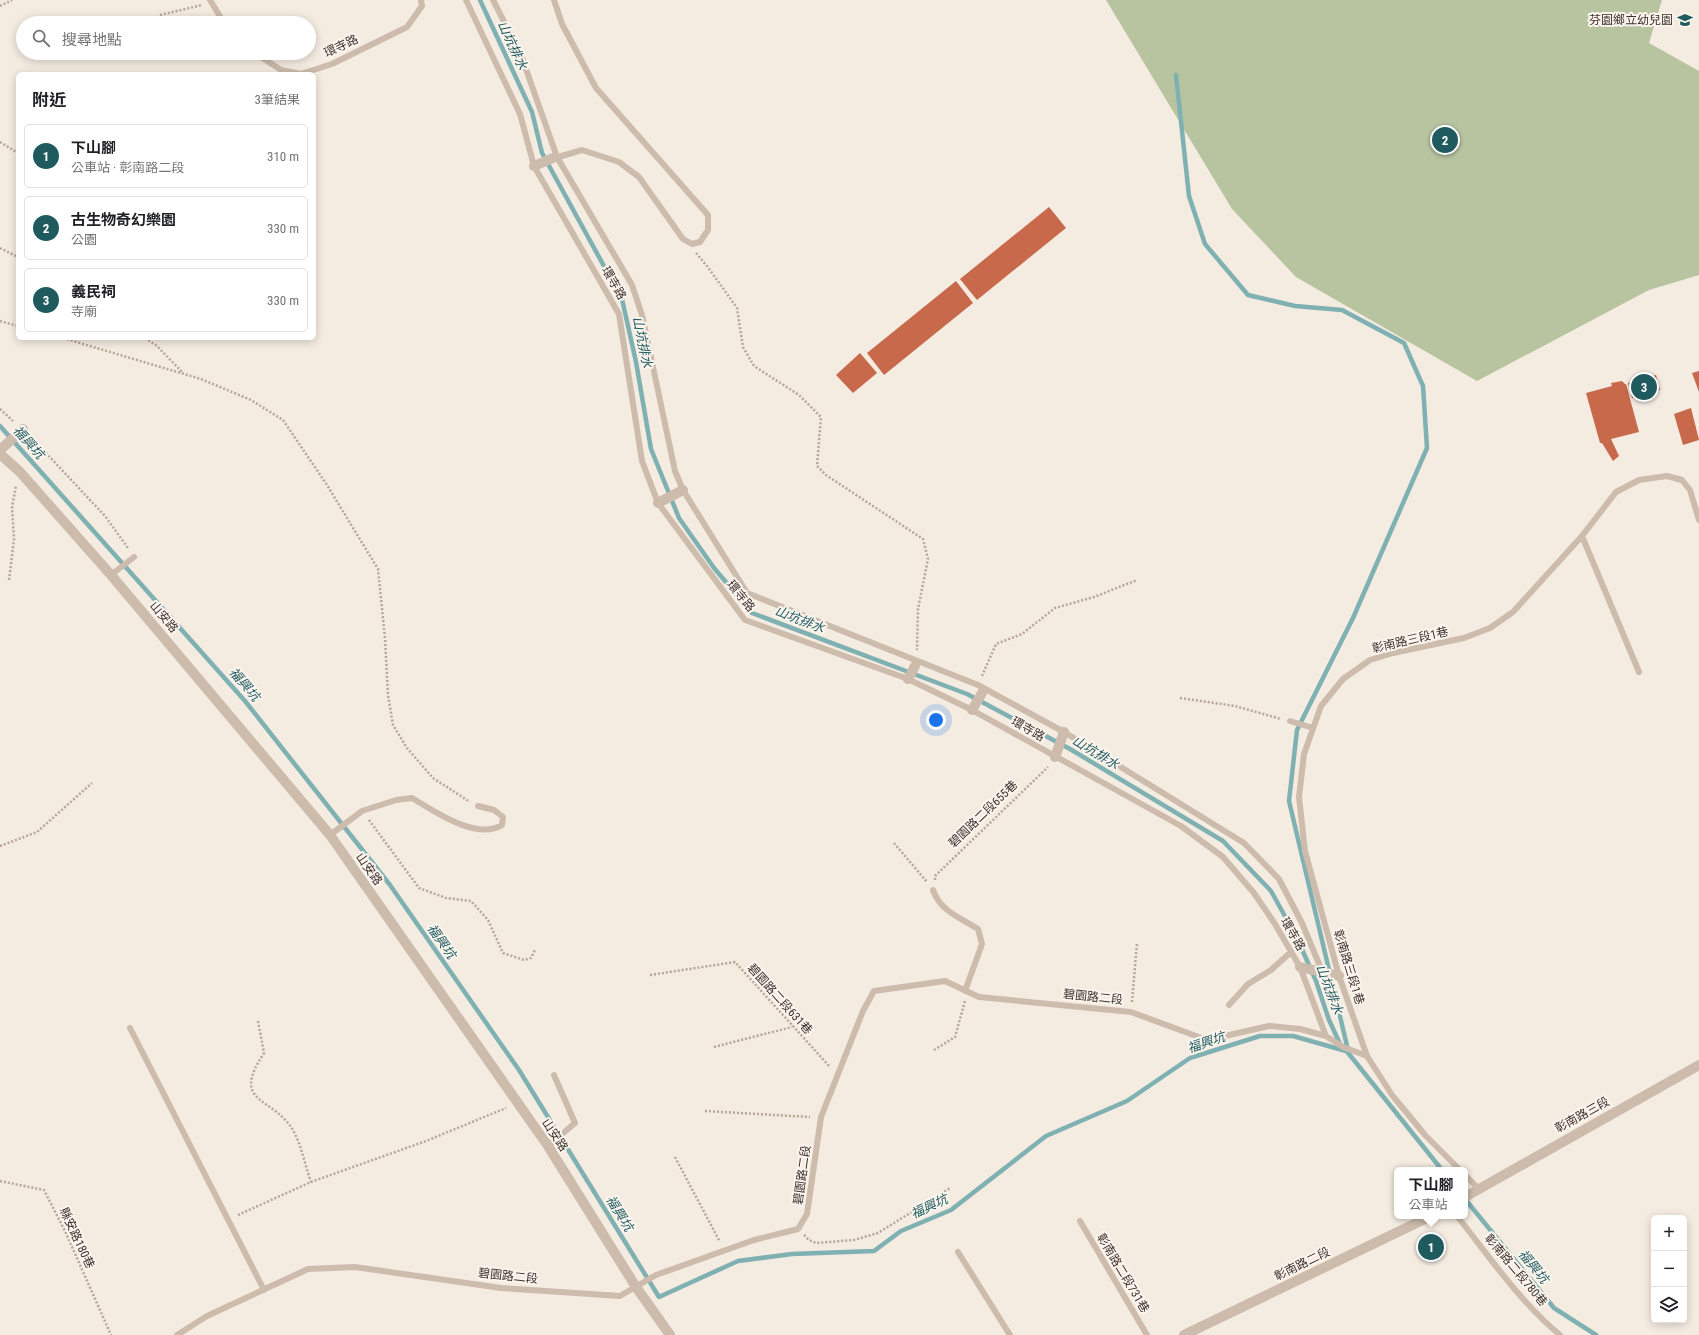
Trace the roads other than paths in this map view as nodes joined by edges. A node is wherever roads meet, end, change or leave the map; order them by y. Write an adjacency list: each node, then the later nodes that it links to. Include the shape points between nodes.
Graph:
1 (421, 0): 9 (lane, 環寺路, via 422,6 407,27 332,64)
2 (466, 0): 11 (lane, 環寺路, via 520,114)
3 (493, 0): 10 (lane, 環寺路, via 521,55)
4 (554, 0): 10 (lane, via 562,24 596,88 708,215 708,230 700,242 692,244 683,239 639,177 618,162 582,150)
5 (210, 1): 6 (lane)
6 (220, 16)
7 (266, 60): 8 (lane, 環寺路, via 281,70)
8 (291, 72)
9 (307, 72)
10 (555, 157): 11 (street); 15 (lane, 環寺路, via 632,285 642,315 676,471)
11 (537, 164): 16 (lane, 環寺路, via 619,314 642,460)
12 (23, 429): 13 (street)
13 (0, 450)
14 (0, 454): 20 (street, 山安路, via 20,472)
15 (683, 490): 16 (street); 21 (lane, 環寺路, via 747,593)
16 (664, 500): 23 (lane, 環寺路, via 745,620)
17 (1699, 520): 18 (lane, 彰南路三段1巷, via 1690,490 1682,480 1667,476 1638,480 1616,492)
18 (1582, 536): 22 (lane); 27 (lane, 彰南路三段1巷, via 1513,612 1490,628 1464,638 1376,658 1358,668 1343,679 1321,706)
19 (134, 557): 20 (lane)
20 (112, 575): 31 (street, 山安路)
21 (916, 664): 23 (street); 24 (lane, 環寺路)
22 (1639, 672)
23 (909, 678): 25 (lane, 環寺路)
24 (980, 689): 25 (street); 28 (lane, 環寺路)
25 (974, 706): 29 (lane, 環寺路)
26 (1290, 721): 27 (lane)
27 (1313, 728): 36 (lane, 彰南路三段1巷, via 1304,754 1299,797 1305,851)
28 (1064, 733): 29 (street); 35 (lane, 環寺路, via 1244,843 1279,879)
29 (1055, 758): 33 (lane, 環寺路, via 1181,826 1223,856 1254,893)
30 (478, 806): 31 (lane, via 494,810 503,817 502,825 495,829 476,828 452,822 412,798 396,800 362,811)
31 (330, 835): 44 (street, 山安路)
32 (933, 890): 37 (lane, via 936,898 950,913 978,929 982,944)
33 (1291, 952): 34 (lane, 環寺路); 38 (lane, via 1271,970 1248,984)
34 (1300, 967): 35 (street); 40 (lane, 環寺路)
35 (1322, 970): 36 (street)
36 (1339, 976): 41 (lane, 彰南路三段1巷)
37 (964, 991): 40 (lane, 碧園路二段, via 979,997 1131,1012 1207,1040 1269,1026 1300,1029); 53 (lane, 碧園路二段, via 945,982 874,991 863,1011 820,1117 807,1214 798,1230 754,1240 656,1276)
38 (1229, 1005)
39 (130, 1028): 54 (lane)
40 (1326, 1036): 41 (lane, 碧園路二段, via 1343,1047)
41 (1367, 1056): 45 (lane, 彰南路三段1巷, via 1392,1095 1425,1135)
42 (1699, 1064): 47 (street, 彰南路三段)
43 (554, 1076): 44 (lane, via 575,1123)
44 (548, 1146): 53 (street, 山安路)
45 (1457, 1167)
46 (1468, 1178): 47 (lane)
47 (1479, 1189): 48 (street, 彰南路三段)
48 (1468, 1196)
49 (1425, 1219): 59 (street, 彰南路二段)
50 (1459, 1219): 60 (lane, 彰南路二段780巷, via 1525,1299)
51 (1080, 1221): 58 (lane, 彰南路二段731巷)
52 (958, 1252): 57 (lane)
53 (636, 1287): 54 (lane, 碧園路二段, via 620,1296 582,1295 501,1288 355,1267 308,1269); 56 (street, 山安路)
54 (264, 1290): 55 (lane, 碧園路二段, via 207,1316)
55 (177, 1335)
56 (670, 1335)
57 (1010, 1335)
58 (1147, 1335)
59 (1184, 1335)
60 (1560, 1335)

